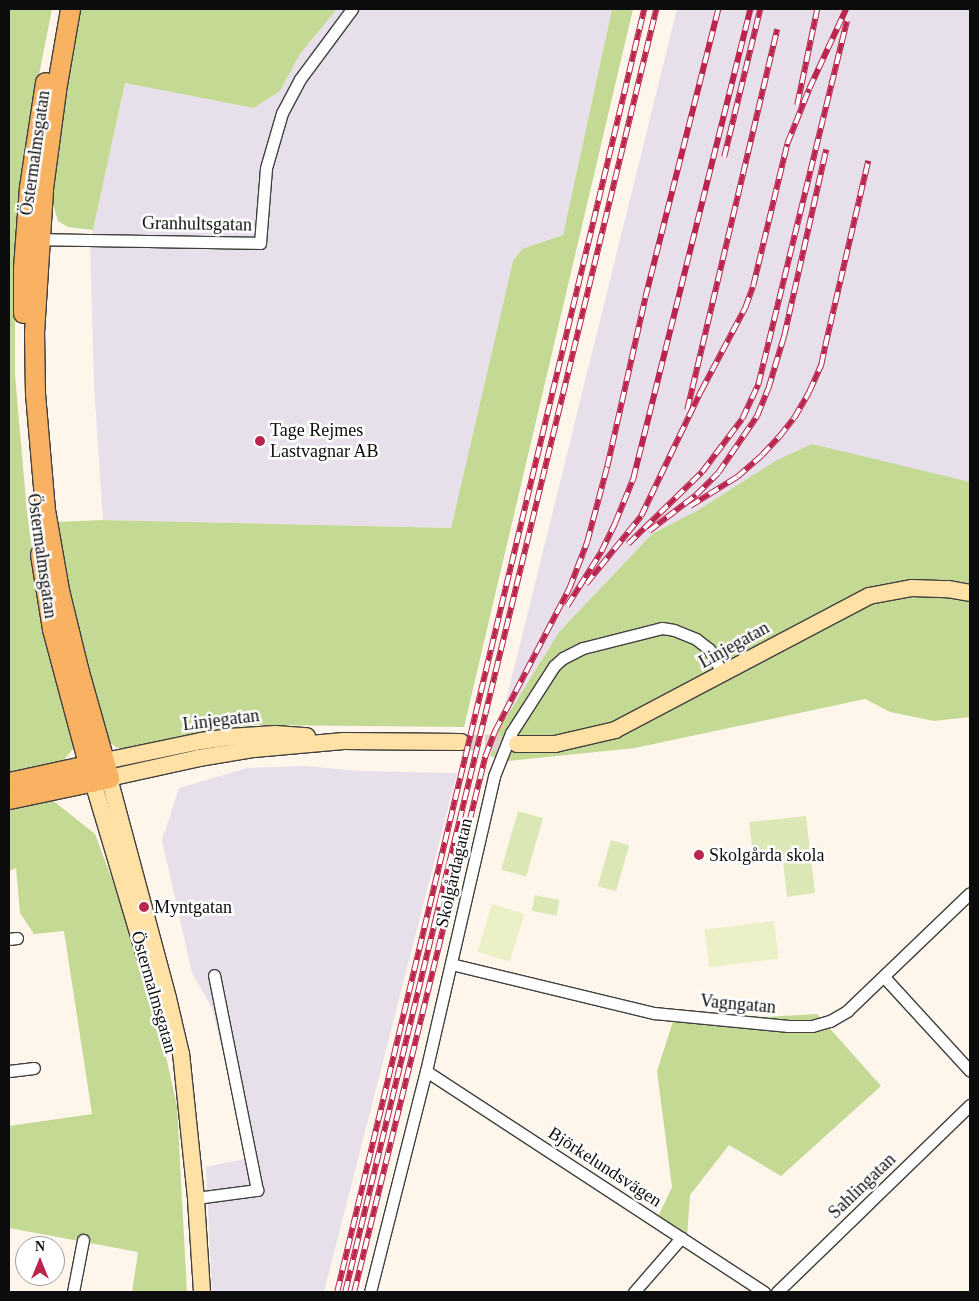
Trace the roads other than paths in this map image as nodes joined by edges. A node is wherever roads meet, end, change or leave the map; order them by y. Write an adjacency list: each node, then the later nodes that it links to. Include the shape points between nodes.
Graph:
1 (59, 9): 4 (main road, Östermalmsgatan, via 34,142)
2 (70, 9): 4 (main road, Östermalmsgatan)
3 (352, 9): 4 (street, Granhultsgatan, via 300,79 282,113 265,177 260,243)
4 (32, 239): 9 (main road, Östermalmsgatan, via 35,394 44,510)
5 (970, 593): 6 (street, Linjegatan, via 912,588 869,596)
6 (723, 674): 8 (street, Linjegatan, via 615,730 555,744); 13 (street, Skolgårdagatan, via 703,644 685,633 662,628 583,648 554,666 511,733 494,776)
7 (461, 742): 9 (street, Linjegatan, via 344,741 230,752)
8 (517, 744)
9 (99, 772): 10 (main road); 11 (main road); 21 (street, Östermalmsgatan, via 175,1025)
10 (9, 782)
11 (9, 799)
12 (970, 892): 15 (street, Vagngatan)
13 (451, 964): 15 (street, Vagngatan, via 636,1010 788,1026 812,1026 837,1018); 18 (street, Skolgårdagatan)
14 (214, 975): 21 (street, via 257,1190)
15 (884, 977): 19 (street)
16 (34, 1068): 17 (street)
17 (9, 1071)
18 (426, 1071): 22 (street, Björkelundsvägen); 26 (street, Skolgårdagatan)
19 (970, 1071)
20 (970, 1105): 29 (street, Sahlingatan)
21 (196, 1198): 25 (street, Östermalmsgatan)
22 (681, 1238): 27 (street); 28 (street, Björkelundsvägen)
23 (83, 1240): 24 (street)
24 (73, 1292)
25 (202, 1292)
26 (370, 1292)
27 (634, 1292)
28 (764, 1292)
29 (777, 1292)

